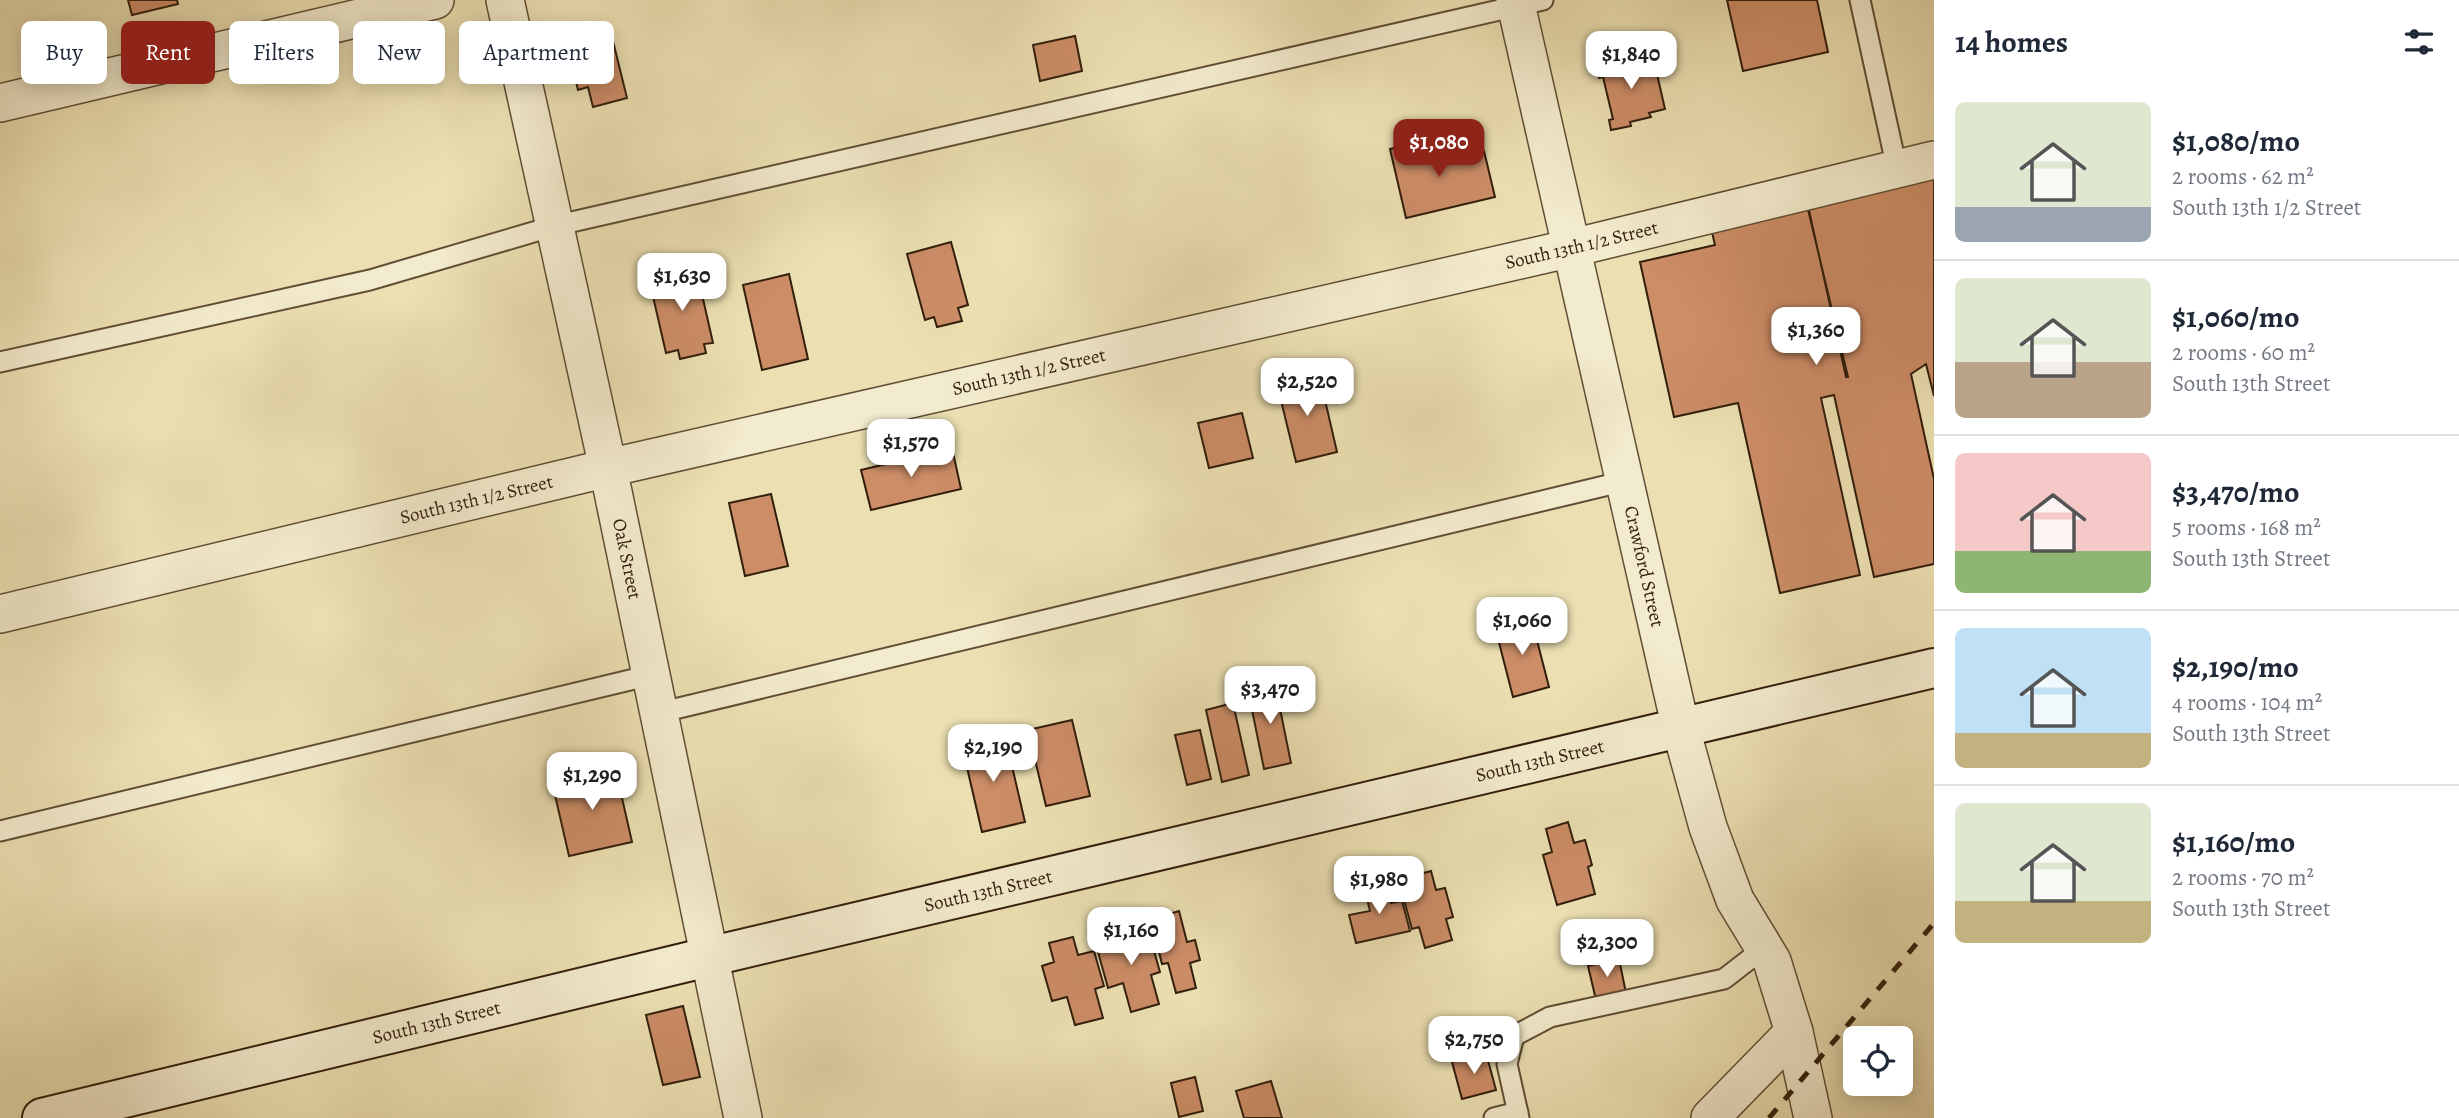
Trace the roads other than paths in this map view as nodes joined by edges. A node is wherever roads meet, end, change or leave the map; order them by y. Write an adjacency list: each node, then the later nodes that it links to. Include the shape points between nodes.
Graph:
1 (435, 0): 5 (street)
2 (505, 0): 8 (street, Oak Street)
3 (1860, 0): 7 (lane)
4 (1525, 2): 8 (lane); 9 (street, Crawford Street)
5 (0, 103)
6 (1934, 160): 7 (street, South 13th 1/2 Street)
7 (1897, 169): 9 (street, South 13th 1/2 Street)
8 (554, 226): 10 (lane, via 370,280); 11 (street, Oak Street)
9 (1572, 248): 11 (street, South 13th 1/2 Street); 12 (street, Crawford Street)
10 (0, 362)
11 (608, 468): 13 (street, South 13th 1/2 Street); 15 (street, Oak Street)
12 (1625, 481): 16 (lane); 17 (street, Crawford Street)
13 (0, 614)
14 (1934, 667): 17 (main road, South 13th Street)
15 (651, 675): 16 (street, Oak Street); 18 (lane)
16 (658, 713): 20 (street, Oak Street)
17 (1681, 729): 19 (street, Crawford Street, via 1708,827 1735,900); 20 (main road, South 13th Street)
18 (0, 831)
19 (1764, 948): 21 (street, Crawford Street); 22 (lane, via 1724,979 1550,1017 1514,1036 1507,1064)
20 (708, 957): 23 (main road, South 13th Street); 24 (street, Oak Street)
21 (1794, 1032): 26 (street); 27 (street, Crawford Street)
22 (1519, 1115): 25 (lane)
23 (42, 1118)
24 (743, 1118)
25 (1494, 1118)
26 (1710, 1118)
27 (1813, 1118)

